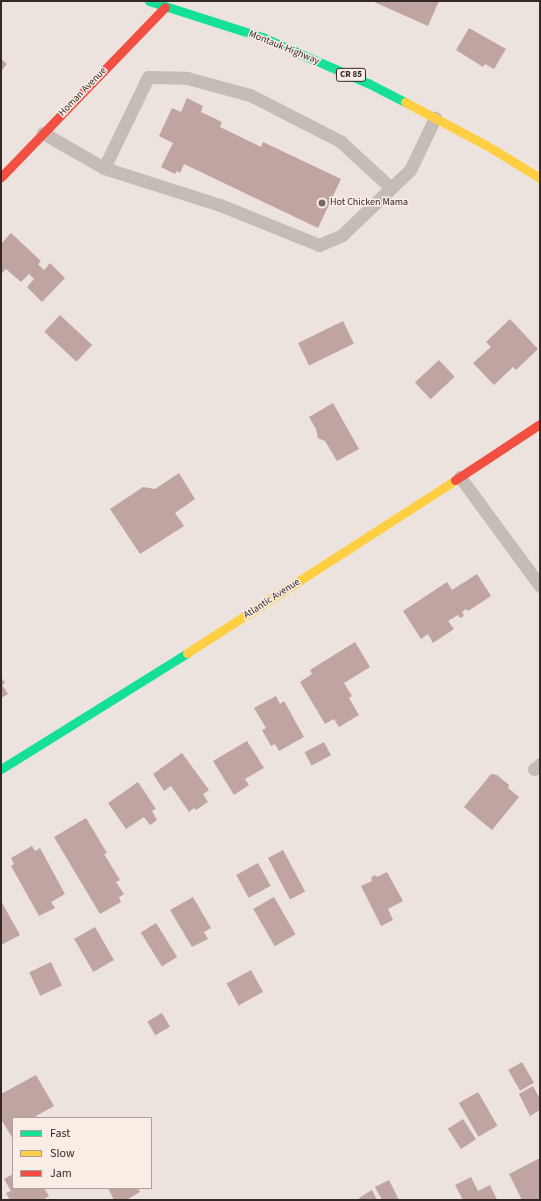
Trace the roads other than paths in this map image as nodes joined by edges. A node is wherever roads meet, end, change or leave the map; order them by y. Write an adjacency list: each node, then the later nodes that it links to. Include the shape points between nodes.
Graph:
1 (149, 1): 2 (street, Montauk Highway / CR 85)
2 (165, 7): 3 (street, Montauk Highway / CR 85, via 262,37 368,83); 4 (street, Homan Avenue)
3 (435, 118): 7 (street, Montauk Highway / CR 85); 8 (lane, via 410,170)
4 (43, 133): 5 (lane); 6 (street, Homan Avenue)
5 (104, 168): 8 (lane, via 220,205 318,245 342,235); 8 (lane, via 148,77 188,78 250,95 340,141)
6 (1, 177)
7 (540, 178)
8 (391, 188)
9 (540, 424): 10 (street, Atlantic Avenue)
10 (460, 477): 11 (lane); 12 (street, Atlantic Avenue, via 257,609)
11 (540, 586)
12 (1, 769)

